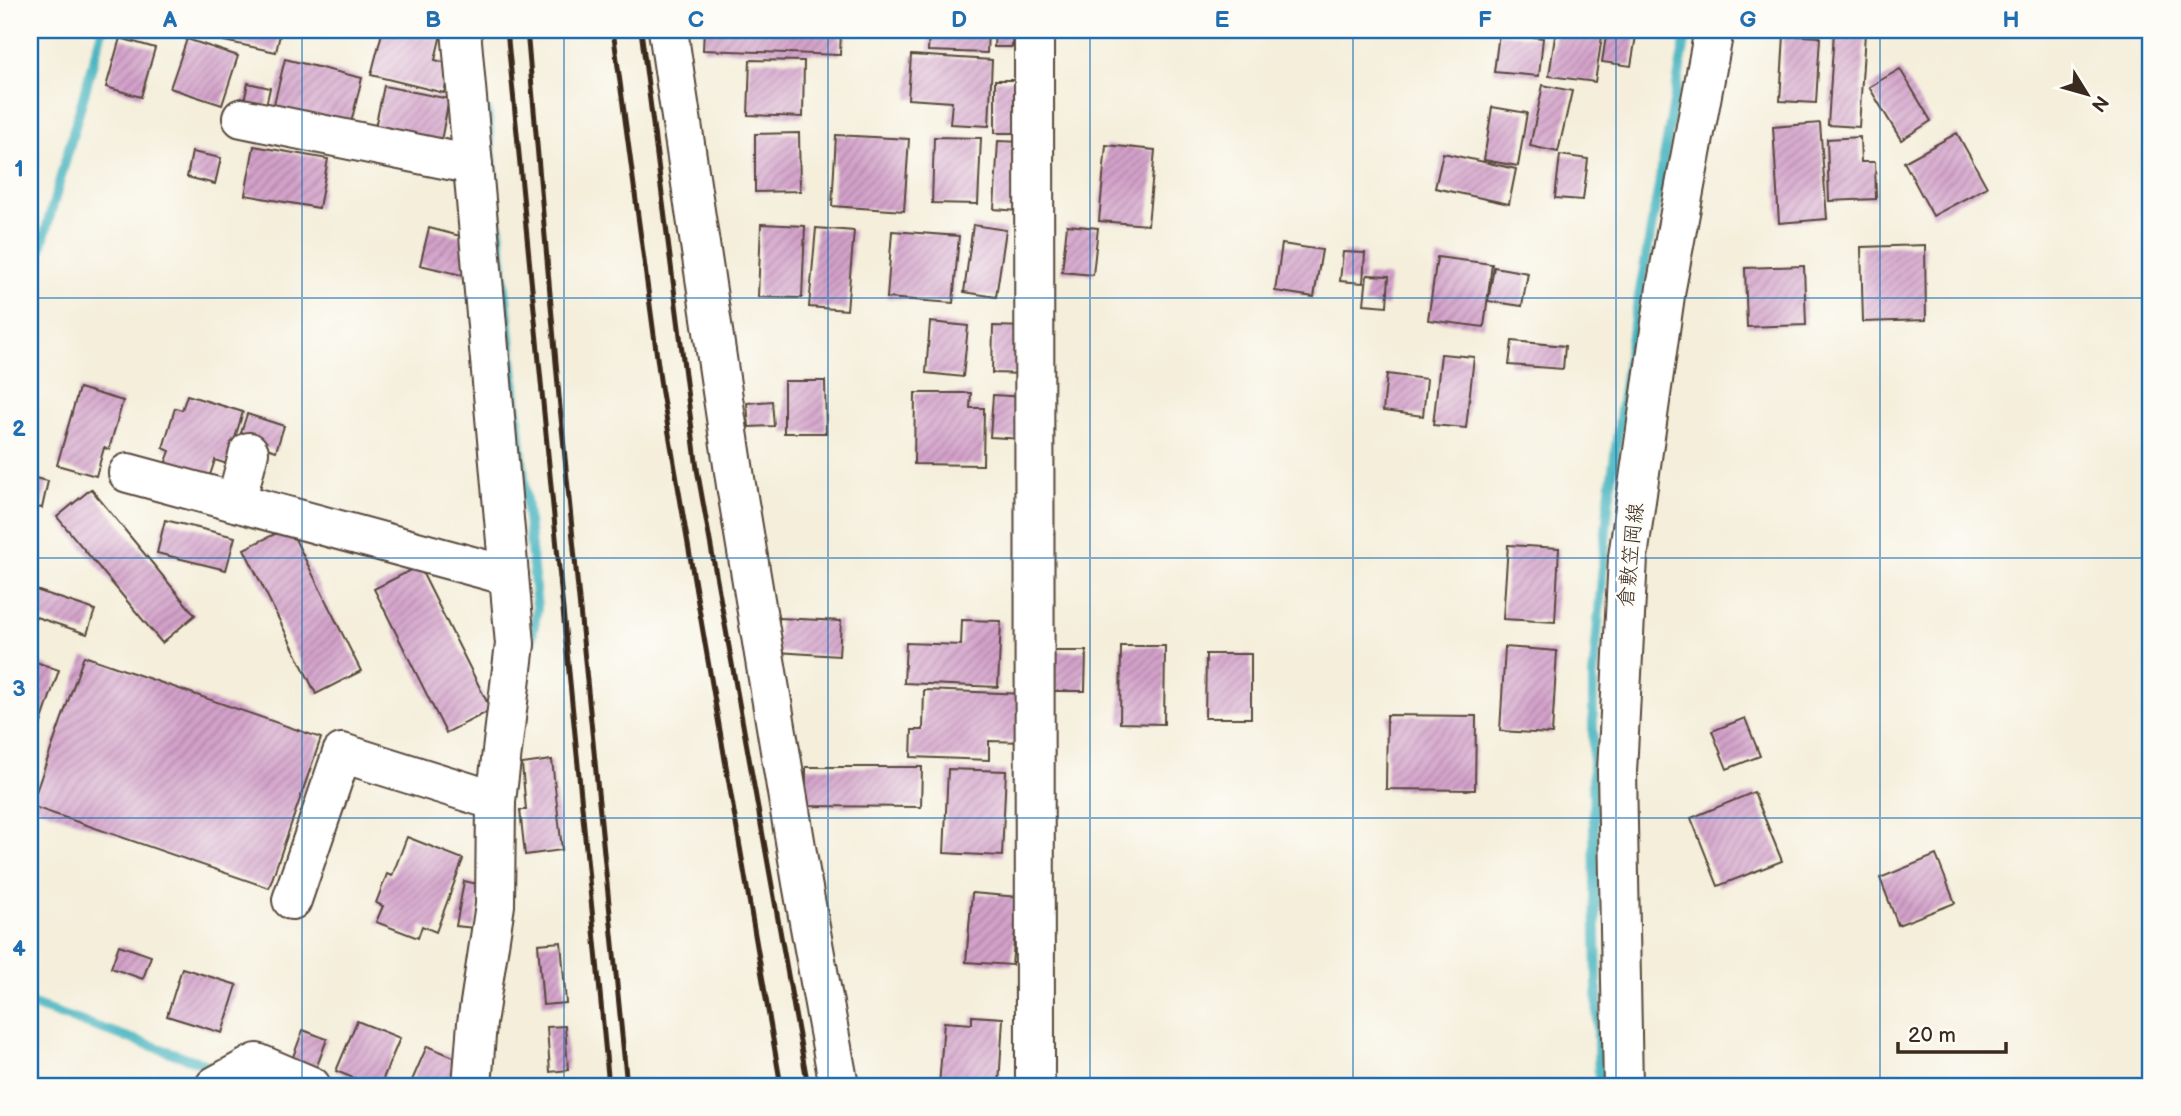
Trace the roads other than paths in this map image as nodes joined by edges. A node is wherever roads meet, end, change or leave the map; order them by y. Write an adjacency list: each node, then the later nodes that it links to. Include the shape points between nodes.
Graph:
1 (461, 30): 6 (street)
2 (668, 30): 16 (street, via 736,485)
3 (1034, 30): 17 (street)
4 (1714, 30): 18 (street, 倉敷笠岡線, via 1666,288 1628,557 1617,772)
5 (242, 118): 6 (street)
6 (473, 165): 10 (street)
7 (249, 452): 9 (street)
8 (128, 473): 9 (street)
9 (236, 502): 10 (street)
10 (509, 576): 11 (street, via 515,644)
11 (496, 801): 12 (street, via 342,753); 15 (street, via 495,905)
12 (292, 900)
13 (230, 1078): 14 (street, via 257,1063)
14 (311, 1086)
15 (472, 1086)
16 (839, 1086)
17 (1035, 1086)
18 (1623, 1086)

